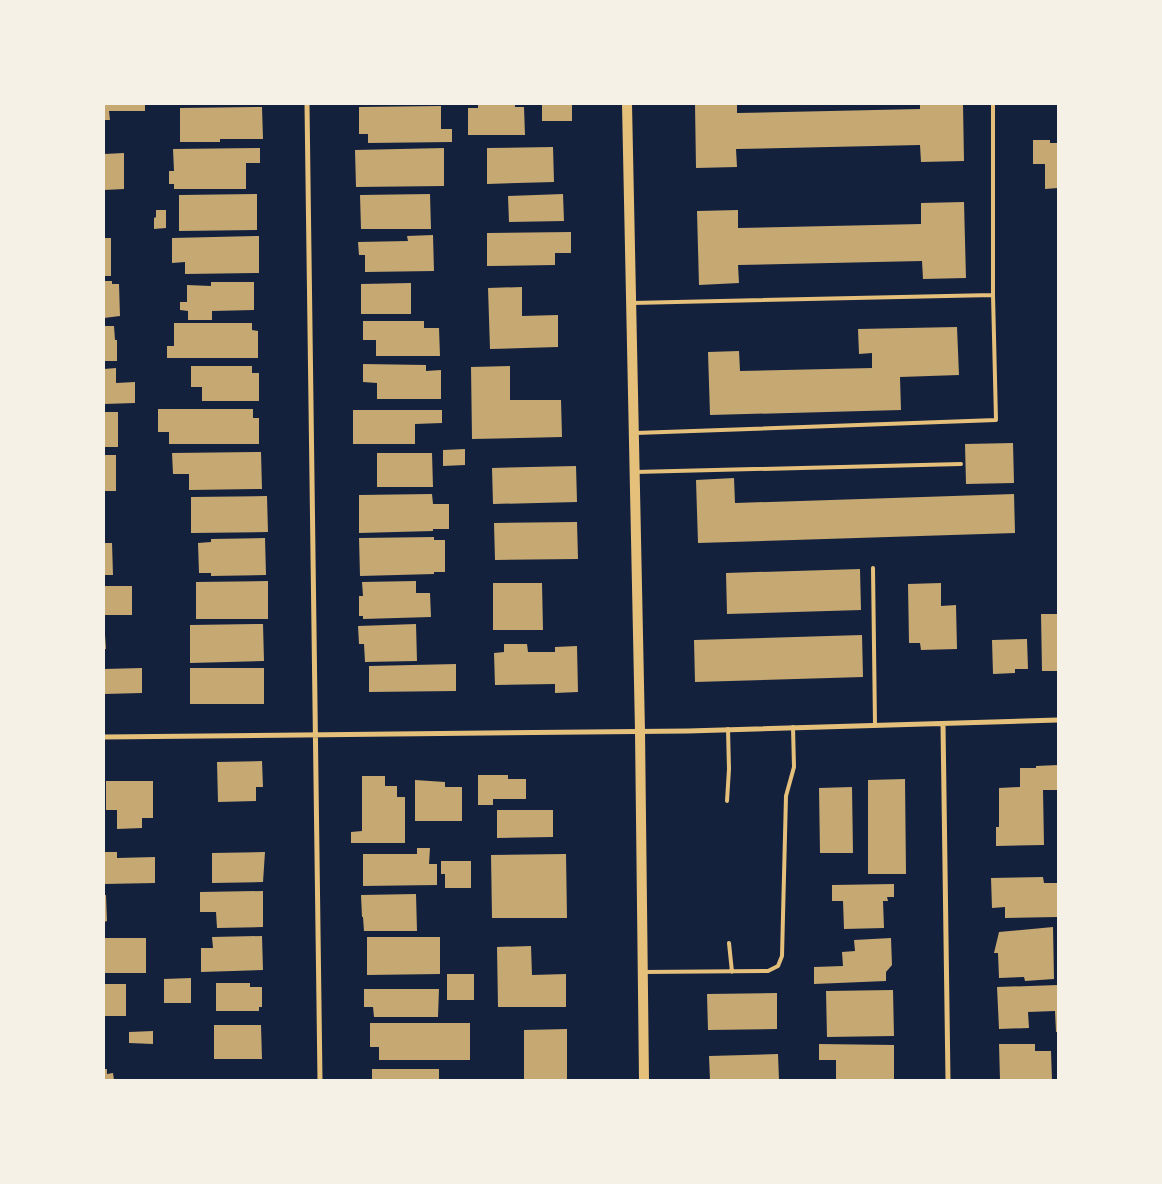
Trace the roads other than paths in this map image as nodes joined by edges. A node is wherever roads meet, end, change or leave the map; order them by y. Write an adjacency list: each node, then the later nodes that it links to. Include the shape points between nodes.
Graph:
1 (307, 104): 16 (street)
2 (627, 104): 5 (main road)
3 (993, 104): 4 (lane)
4 (994, 295): 5 (lane); 6 (lane, via 996,420)
5 (631, 303): 6 (main road)
6 (634, 433): 8 (main road)
7 (961, 464): 8 (lane)
8 (635, 472): 15 (main road)
9 (872, 568): 12 (lane)
10 (1058, 720): 11 (street)
11 (943, 724): 12 (street); 24 (street)
12 (875, 725): 13 (street)
13 (793, 727): 14 (street); 21 (lane, via 794,767 786,796 782,956 778,966 768,971)
14 (728, 729): 15 (street); 18 (lane)
15 (640, 731): 16 (street); 20 (main road)
16 (316, 735): 17 (street); 22 (street)
17 (104, 737)
18 (726, 801)
19 (729, 943): 21 (lane)
20 (643, 972): 21 (lane); 23 (main road)
21 (732, 972)
22 (320, 1080)
23 (644, 1080)
24 (948, 1080)

